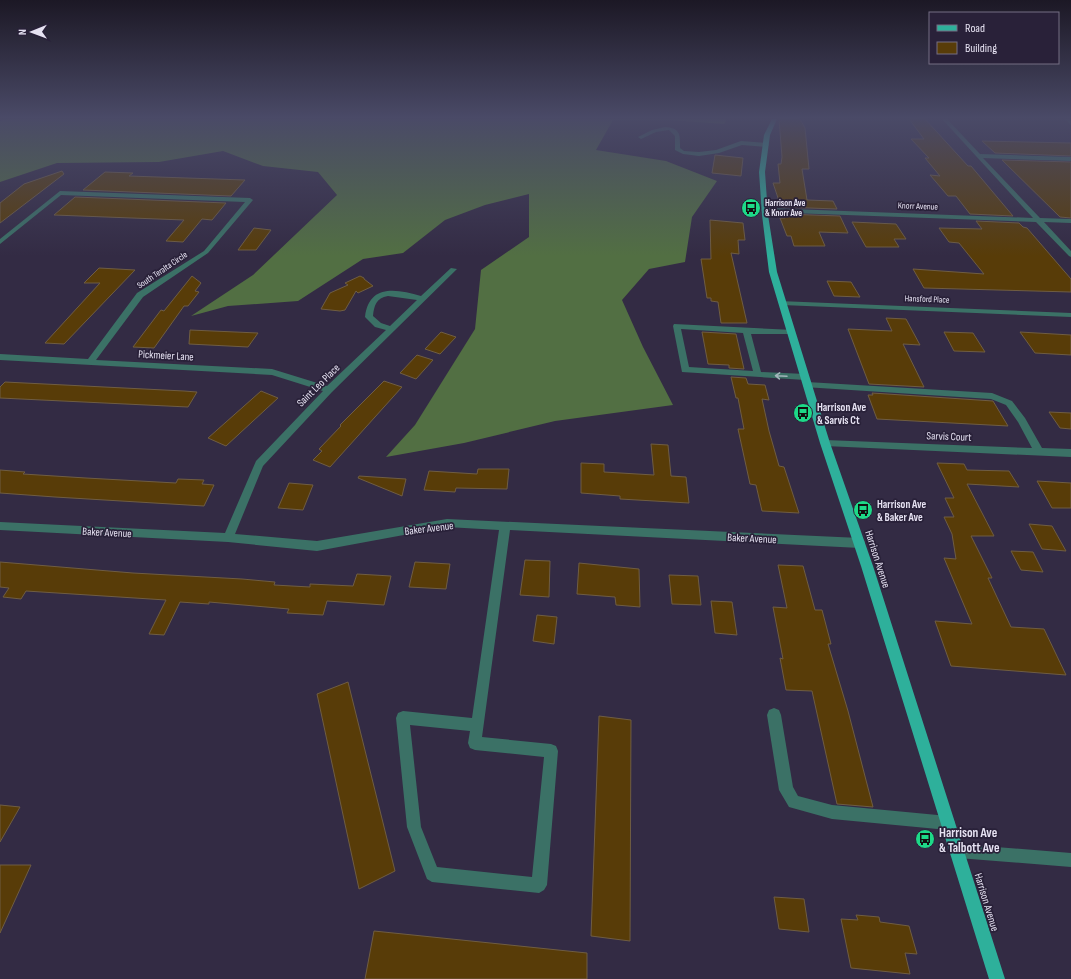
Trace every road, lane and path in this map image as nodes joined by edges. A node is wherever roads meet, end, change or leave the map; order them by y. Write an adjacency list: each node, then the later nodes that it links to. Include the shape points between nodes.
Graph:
1 (763, 165): 3 (main road, Harrison Avenue)
2 (986, 165): 4 (street)
3 (764, 210): 4 (street, Knorr Avenue); 10 (main road, Harrison Avenue, via 773,272)
4 (1037, 219): 5 (street, Knorr Avenue); 7 (street)
5 (1071, 221)
6 (0, 242): 16 (street, South Teralta Circle, via 60,193 250,200 206,252 140,295)
7 (1071, 255)
8 (454, 269): 9 (street, Saint Leo Place)
9 (423, 299): 12 (street, Saint Leo Place); 12 (street, via 404,293 387,293 375,298 368,307 369,317 378,325)
10 (782, 303): 11 (street, Hansford Place); 14 (main road, Harrison Avenue)
11 (1071, 315)
12 (392, 329): 19 (street, Saint Leo Place)
13 (746, 331): 14 (street); 17 (street); 17 (street, via 677,326 685,370)
14 (791, 332): 18 (main road, Harrison Avenue)
15 (0, 357): 16 (street, Pickmeier Lane)
16 (90, 362): 19 (street, Pickmeier Lane, via 272,372)
17 (758, 374): 18 (street, one-way to 17)
18 (806, 381): 20 (main road, Harrison Avenue); 21 (street, via 992,396 1009,403 1022,420)
19 (329, 390): 25 (street, Saint Leo Place, via 258,464)
20 (825, 443): 21 (street, Sarvis Court); 26 (main road, Harrison Avenue)
21 (1039, 452): 22 (street, Sarvis Court)
22 (1071, 453)
23 (0, 526): 25 (street, Baker Avenue)
24 (505, 526): 25 (street, Baker Avenue, via 447,523 317,546); 26 (street, Baker Avenue); 28 (street)
25 (228, 538)
26 (860, 543): 29 (main road, Harrison Avenue)
27 (774, 715): 29 (street, via 786,790 794,802 832,812)
28 (477, 725): 28 (street, via 403,718 414,827 424,854 432,874 539,885 551,751 475,743)
29 (948, 823): 30 (main road, Harrison Avenue)
30 (958, 851): 31 (street); 32 (main road, Harrison Avenue)
31 (1071, 860)
32 (997, 979)

